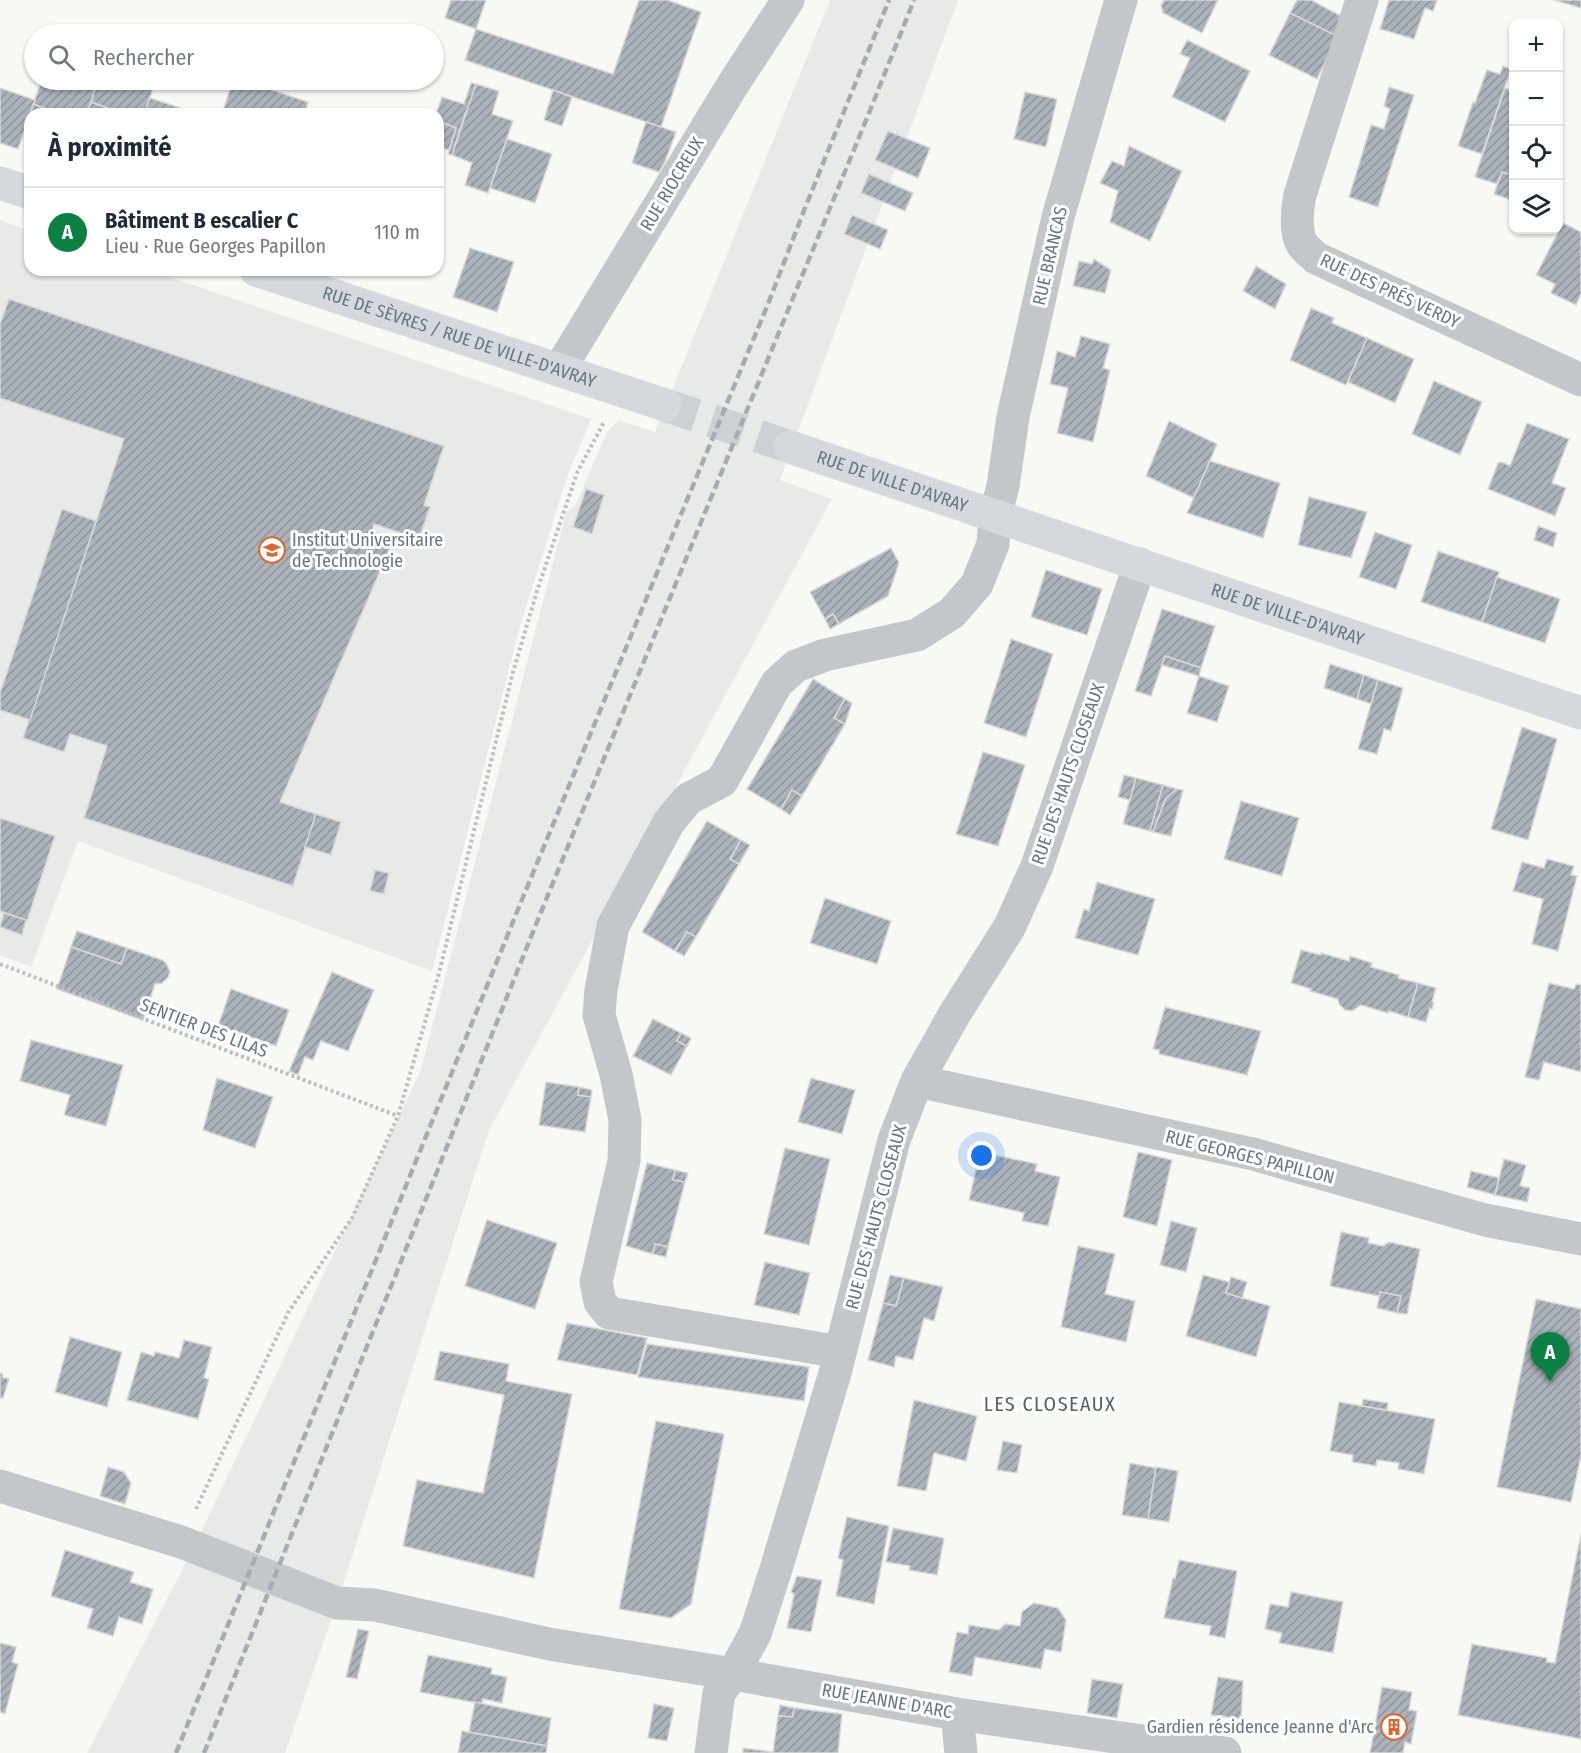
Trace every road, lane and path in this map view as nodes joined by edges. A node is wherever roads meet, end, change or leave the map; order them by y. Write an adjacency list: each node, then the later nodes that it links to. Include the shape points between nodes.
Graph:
1 (788, 0): 7 (street, RUE RIOCREUX)
2 (1121, 0): 12 (street, RUE BRANCAS, via 1058,217)
3 (1362, 0): 8 (street, RUE DES PRÉS VERDY, via 1300,195 1297,212 1302,245 1316,258)
4 (0, 183): 5 (main road)
5 (24, 191)
6 (274, 276): 7 (main road, RUE DE SÈVRES / RUE DE VILLE-D'AVRAY)
7 (559, 370): 9 (main road, RUE DE SÈVRES / RUE DE VILLE-D'AVRAY)
8 (1581, 380)
9 (620, 390): 10 (main road, RUE DE SÈVRES / RUE DE VILLE-D'AVRAY); 17 (path, via 577,473 537,591 513,672 439,973)
10 (664, 405)
11 (790, 447): 12 (main road, RUE DE VILLE D'AVRAY)
12 (995, 516): 13 (main road, RUE DE VILLE-D'AVRAY); 19 (street, RUE BRANCAS, via 993,544 977,584 952,613 917,635 825,655 796,666 777,683 722,781 688,799 669,822 613,926 601,990 599,1015 625,1120 624,1161 596,1282 600,1302 609,1313)
13 (1140, 564): 14 (main road, RUE DE VILLE-D'AVRAY); 16 (street, RUE DES HAUTS CLOSEAUX, via 1037,866 1010,926)
14 (1581, 713)
15 (0, 964): 17 (path, SENTIER DES LILAS)
16 (917, 1082): 18 (street, RUE GEORGES PAPILLON, via 1252,1154 1485,1220); 19 (street, RUE DES HAUTS CLOSEAUX, via 894,1140)
17 (398, 1116): 21 (path, via 352,1218 288,1313)
18 (1581, 1239)
19 (840, 1352): 22 (street, RUE DES HAUTS CLOSEAUX, via 777,1569 755,1634)
20 (0, 1486): 21 (street, RUE JEANNE D'ARC)
21 (195, 1548): 22 (street, RUE JEANNE D'ARC, via 338,1603 375,1605 549,1644)
22 (733, 1674): 23 (street, RUE JEANNE D'ARC); 24 (street, RUE DES HAUTS CLOSEAUX, via 719,1693)
23 (957, 1714): 25 (street); 26 (street, RUE JEANNE D'ARC)
24 (711, 1753)
25 (961, 1753)
26 (1225, 1753)

